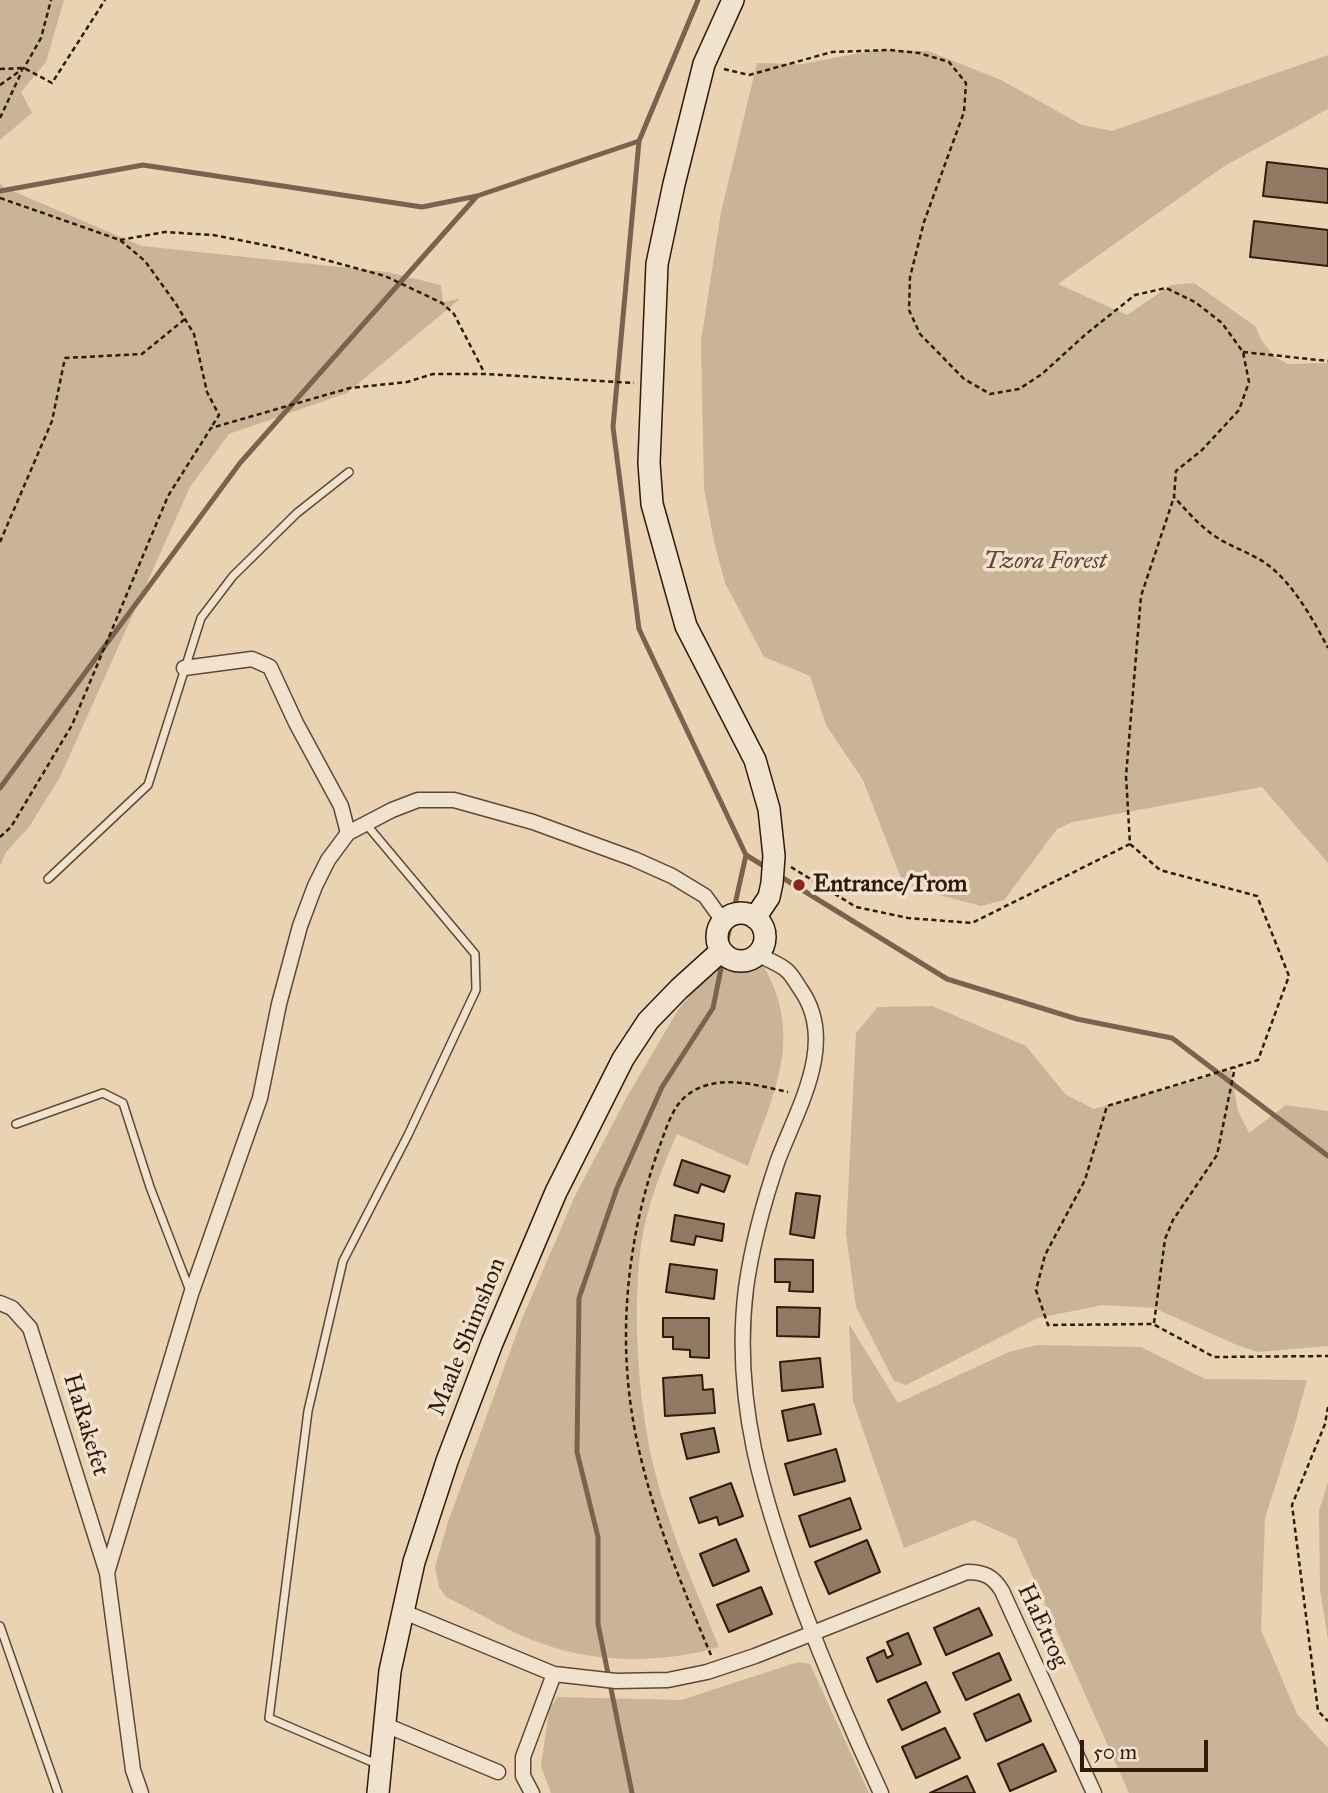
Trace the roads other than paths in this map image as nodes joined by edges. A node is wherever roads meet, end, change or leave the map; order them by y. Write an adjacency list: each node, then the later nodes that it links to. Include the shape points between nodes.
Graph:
1 (733, 0): 7 (main road, via 704,64 657,264 649,463 652,504 686,626 755,760 769,809 774,856 769,897)
2 (349, 472): 3 (lane, via 297,513 233,576 201,618)
3 (184, 668): 5 (street, via 252,659 270,667 341,806); 6 (lane, via 148,785)
4 (365, 823): 5 (street); 8 (street, via 418,800 480,806 594,843 673,876 705,896); 20 (lane, via 475,954 475,990 343,1261 308,1411 269,1718)
5 (348, 833): 12 (street, via 328,860 300,926 278,1004 260,1098)
6 (48, 879)
7 (755, 918): 8 (main road, via 738,914); 10 (main road, via 764,936)
8 (723, 921): 9 (main road, via 717,936)
9 (721, 951): 10 (main road, via 738,961); 15 (main road, Maale Shimshon, via 648,1021 592,1116 492,1343 430,1511)
10 (757, 954): 17 (street, via 787,970 805,995 814,1019 816,1050 754,1246 743,1328 749,1424 758,1474)
11 (16, 1124): 12 (lane, via 103,1093 123,1103)
12 (191, 1294): 14 (street)
13 (0, 1303): 14 (street, HaRakefet, via 12,1308 30,1328)
14 (107, 1573): 23 (street, via 133,1770)
15 (404, 1612): 18 (street); 19 (main road, Maale Shimshon)
16 (0, 1626): 22 (lane)
17 (813, 1634): 18 (street, via 717,1669 668,1680 616,1681); 26 (street); 27 (street, HaEtrog, via 967,1572 991,1576 1002,1591)
18 (554, 1674): 25 (street, via 523,1757 523,1776)
19 (383, 1724): 20 (main road, Maale Shimshon); 21 (street)
20 (380, 1765): 24 (main road, Maale Shimshon)
21 (498, 1772)
22 (58, 1793)
23 (141, 1793)
24 (378, 1793)
25 (532, 1793)
26 (881, 1793)
27 (1094, 1793)

